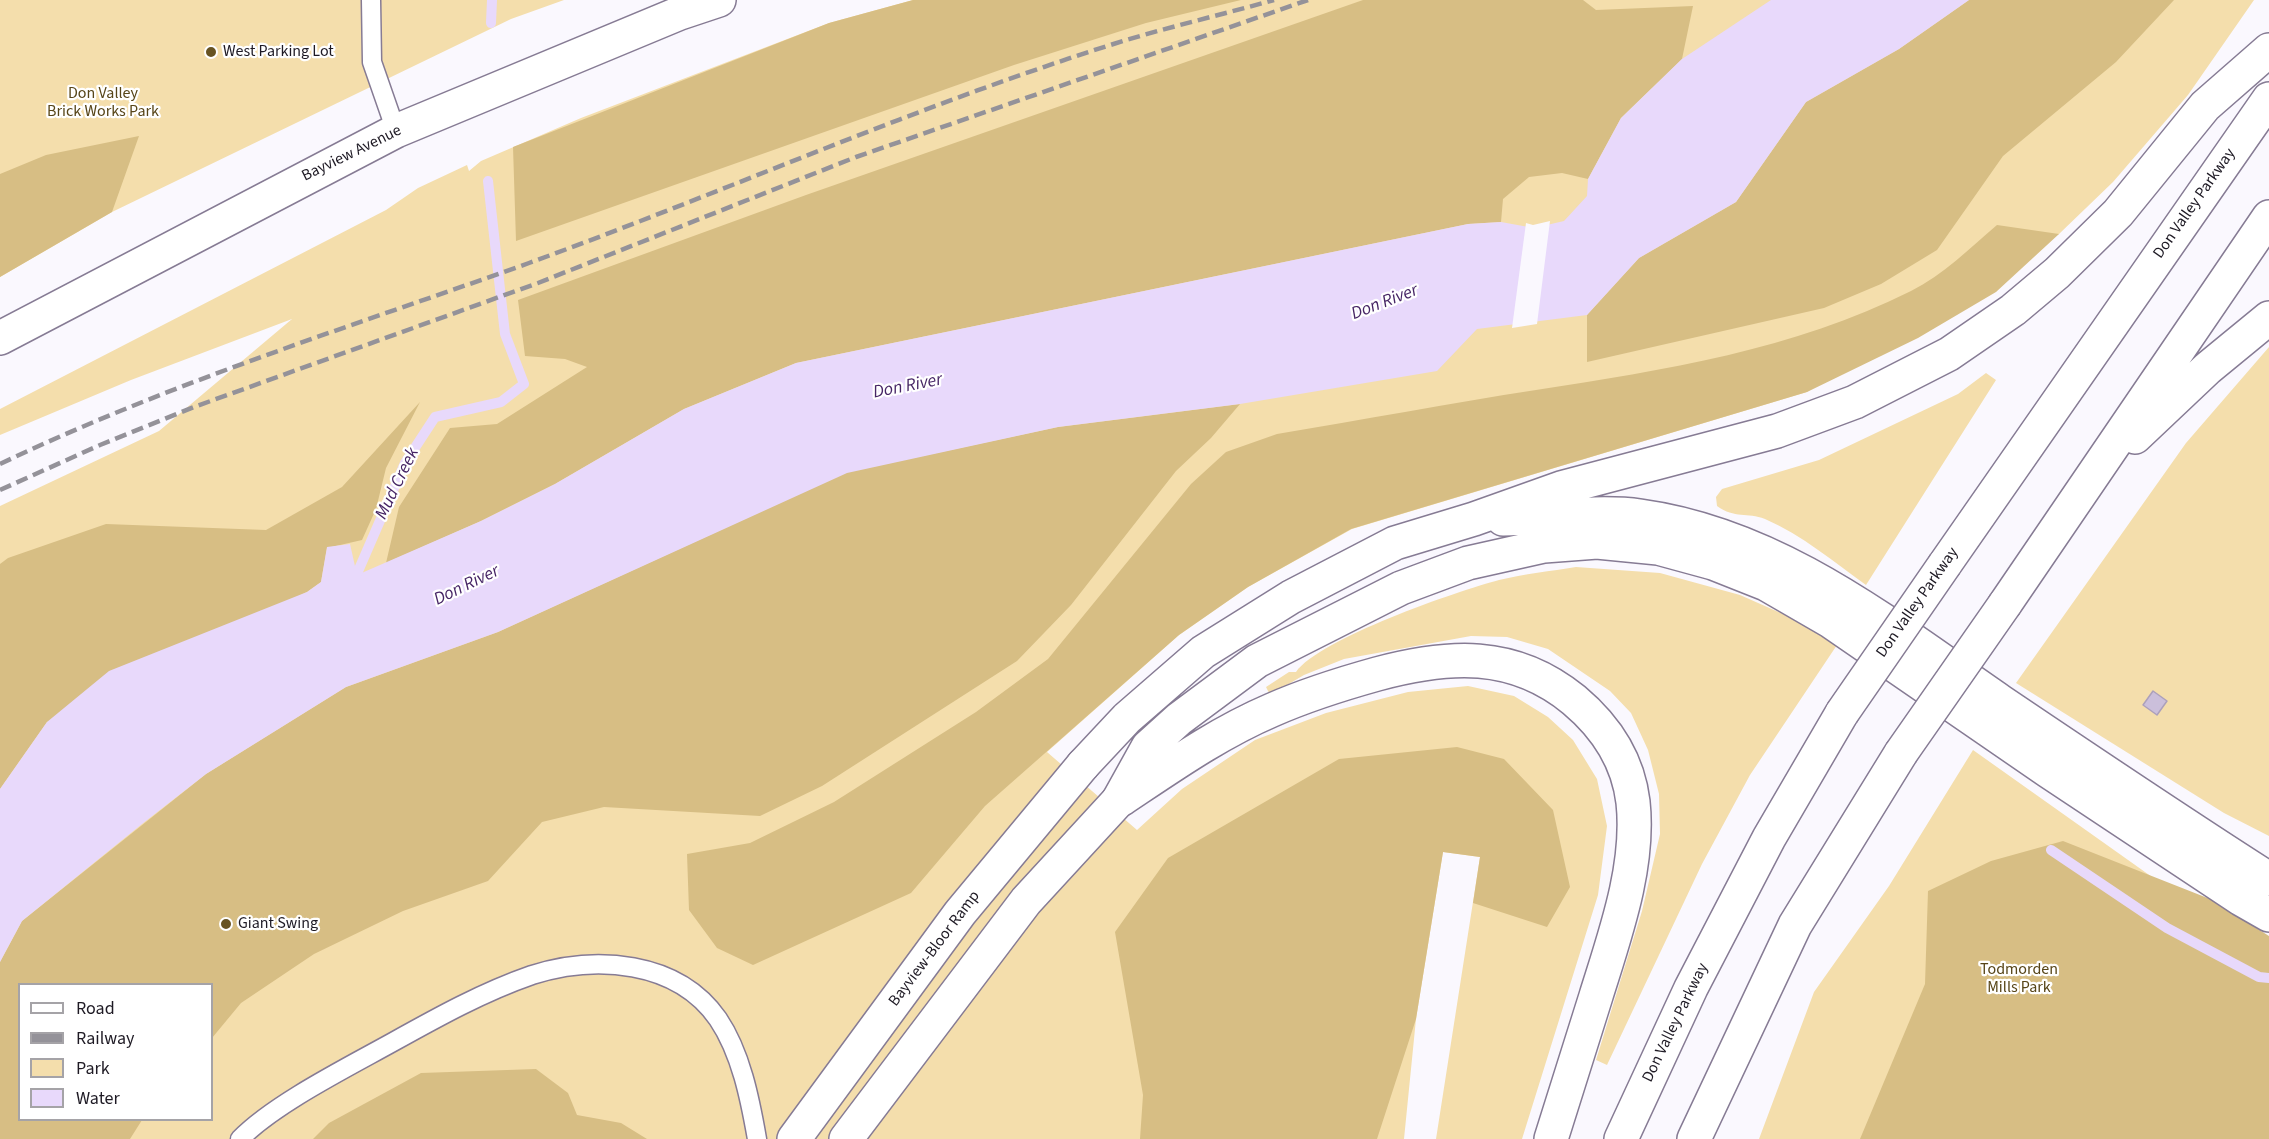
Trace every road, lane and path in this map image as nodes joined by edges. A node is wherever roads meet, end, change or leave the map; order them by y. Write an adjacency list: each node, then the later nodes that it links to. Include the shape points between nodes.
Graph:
1 (371, 0): 5 (lane, via 372,62)
2 (719, 0): 5 (main road, Bayview Avenue)
3 (2269, 50): 10 (main road, via 2205,106 2118,213 2057,273 2013,310 1949,354 1855,402 1777,431 1561,488)
4 (2269, 99): 19 (main road, Don Valley Parkway, bridge, via 1842,713 1769,838 1691,988)
5 (396, 131): 8 (main road, Bayview Avenue)
6 (2269, 217): 9 (main road)
7 (2269, 318): 9 (main road, via 2202,374)
8 (0, 338)
9 (2090, 479): 20 (main road, bridge, via 1901,753 1795,925)
10 (1474, 519): 12 (main road, via 1638,516 1761,550 1845,595); 16 (main road, Bayview-Bloor Ramp, via 1395,543 1291,597 1203,652 1126,718 960,913)
11 (1118, 801): 13 (main road, via 1148,747 1179,719 1257,661 1401,588 1468,563 1544,546 1597,542 1658,548 1713,563 1766,584 1830,621); 17 (main road, via 1026,901); 18 (main road, via 1201,747 1270,710 1329,687 1409,666 1457,658 1482,660 1540,676 1568,695 1603,728 1621,757 1633,801 1632,844 1625,894 1607,962)
12 (2269, 879)
13 (2269, 915)
14 (240, 1139): 15 (lane, via 322,1082 459,1006 533,975 601,965 643,968 704,1001 728,1036 739,1063)
15 (757, 1139)
16 (794, 1139)
17 (846, 1139)
18 (1551, 1139)
19 (1621, 1139)
20 (1694, 1139)

